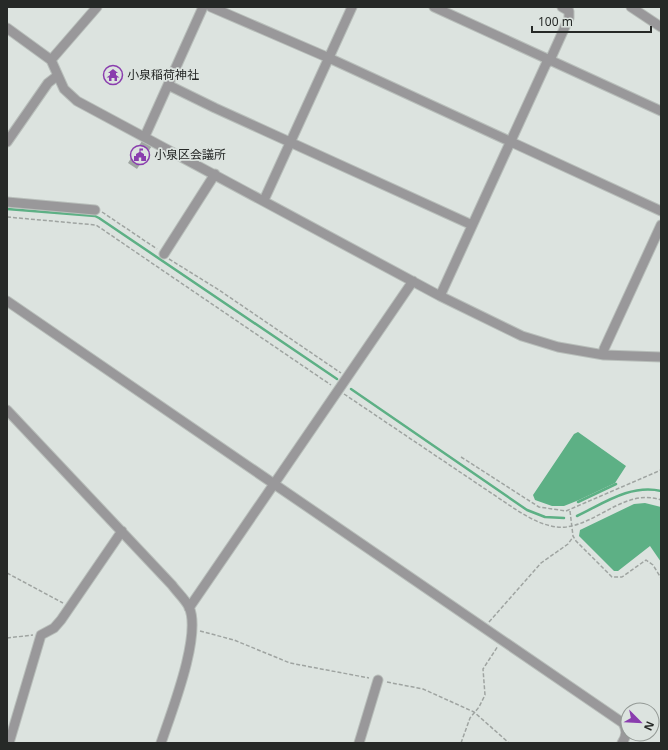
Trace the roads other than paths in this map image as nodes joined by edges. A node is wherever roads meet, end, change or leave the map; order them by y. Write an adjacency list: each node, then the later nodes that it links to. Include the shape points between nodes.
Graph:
1 (97, 7): 11 (street)
2 (203, 7): 14 (street)
3 (211, 7): 10 (street)
4 (352, 7): 10 (street)
5 (434, 7): 12 (street)
6 (562, 7): 12 (street, via 570,14)
7 (631, 7): 8 (street)
8 (661, 27)
9 (7, 28): 11 (street)
10 (329, 58): 18 (street); 19 (street)
11 (51, 60): 13 (street)
12 (550, 60): 15 (street); 19 (street)
13 (57, 76): 16 (street, via 64,88 77,101); 17 (street, via 48,83)
14 (168, 84): 16 (street); 18 (street)
15 (661, 111)
16 (145, 136): 20 (street)
17 (7, 142)
18 (290, 142): 21 (street); 25 (street)
19 (511, 142): 24 (street); 25 (street)
20 (215, 174): 21 (street); 27 (street)
21 (264, 200): 28 (street)
22 (7, 202): 23 (street)
23 (95, 210)
24 (661, 211)
25 (472, 225): 29 (street)
26 (661, 225): 31 (street, via 604,349)
27 (164, 254)
28 (413, 281): 29 (street); 34 (street)
29 (440, 296): 31 (street, via 522,336 558,347)
30 (7, 301): 34 (street)
31 (604, 355): 32 (street)
32 (661, 357)
33 (7, 410): 35 (street)
34 (275, 484): 36 (street); 41 (street, via 623,723 626,729)
35 (122, 531): 36 (street, via 172,585); 38 (street, via 54,628 41,634)
36 (189, 608): 39 (street, via 192,629 190,647)
37 (378, 680): 40 (street)
38 (9, 743)
39 (162, 743)
40 (359, 743)
41 (622, 743)

